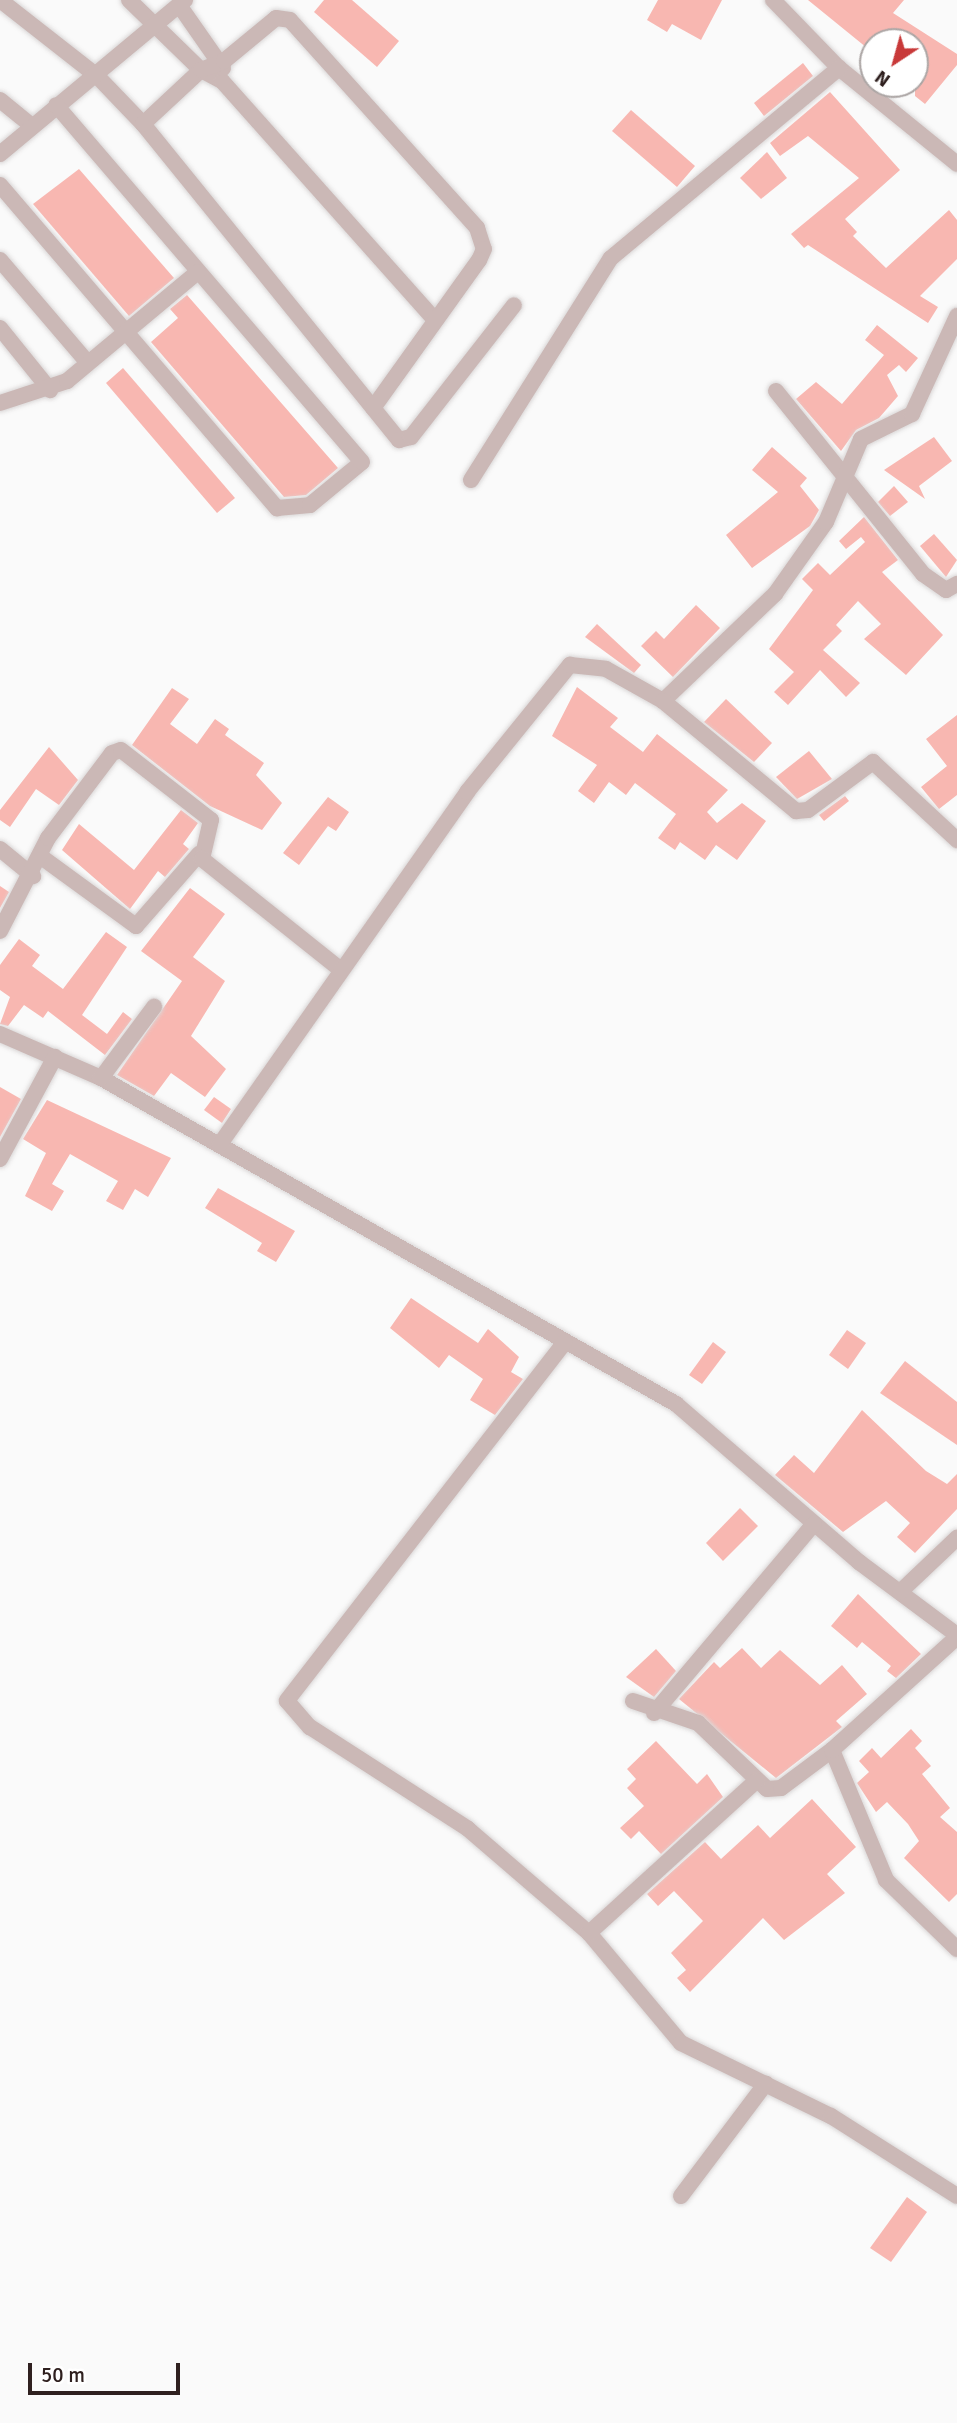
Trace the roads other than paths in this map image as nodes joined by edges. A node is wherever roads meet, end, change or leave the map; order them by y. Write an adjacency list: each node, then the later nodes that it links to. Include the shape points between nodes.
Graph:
1 (0, 0): 10 (street)
2 (129, 0): 6 (street)
3 (773, 0): 5 (street)
4 (182, 3): 6 (street); 7 (street)
5 (792, 5): 8 (street)
6 (154, 20): 9 (street); 10 (street)
7 (224, 61): 9 (street); 11 (street); 23 (street, via 275,18 290,20 477,228 484,249 479,260)
8 (839, 68): 17 (street); 32 (street, via 611,258)
9 (201, 70): 11 (street); 14 (street)
10 (97, 76): 13 (street); 14 (street)
11 (222, 81): 23 (street)
12 (0, 100): 15 (street)
13 (56, 105): 15 (street); 20 (street)
14 (143, 124): 30 (street)
15 (32, 126): 16 (street)
16 (0, 154)
17 (957, 164)
18 (0, 185): 25 (street)
19 (0, 260): 26 (street)
20 (198, 272): 25 (street); 25 (street, via 366,459 310,506 277,508)
21 (514, 305): 30 (street, via 407,440 393,435)
22 (957, 316): 31 (street, via 912,414 865,435)
23 (435, 320): 30 (street)
24 (0, 328): 27 (street)
25 (127, 331): 26 (street)
26 (88, 363): 27 (street)
27 (50, 390): 29 (street)
28 (776, 391): 31 (street)
29 (0, 403)
30 (373, 408)
31 (844, 479): 33 (street, via 934,584 946,590); 34 (street, via 826,522 775,594)
32 (471, 480)
33 (957, 584)
34 (663, 701): 35 (street, via 796,811 808,810 873,762); 41 (street, via 606,669 579,663 563,671)
35 (957, 840)
36 (0, 849): 39 (street)
37 (199, 854): 38 (street, via 136,926); 38 (street, via 211,820 117,750); 41 (street)
38 (40, 856): 39 (street)
39 (33, 876): 40 (street)
40 (0, 931)
41 (340, 969): 46 (street)
42 (154, 1007): 45 (street)
43 (0, 1034): 44 (street)
44 (55, 1057): 45 (street); 47 (street)
45 (101, 1078): 46 (street)
46 (220, 1144): 48 (street)
47 (0, 1158)
48 (565, 1342): 49 (street, via 676,1404); 57 (street, via 287,1701 310,1727 468,1829)
49 (814, 1524): 51 (street); 54 (street)
50 (957, 1538): 51 (street)
51 (900, 1592): 52 (street)
52 (957, 1636): 55 (street)
53 (633, 1701): 54 (street)
54 (654, 1713): 56 (street, via 698,1723)
55 (832, 1750): 56 (street, via 781,1788); 58 (street, via 886,1880)
56 (756, 1781): 57 (street)
57 (589, 1933): 59 (street, via 681,2043)
58 (957, 1949)
59 (766, 2083): 60 (street); 61 (street, via 831,2116)
60 (681, 2196)
61 (957, 2196)

